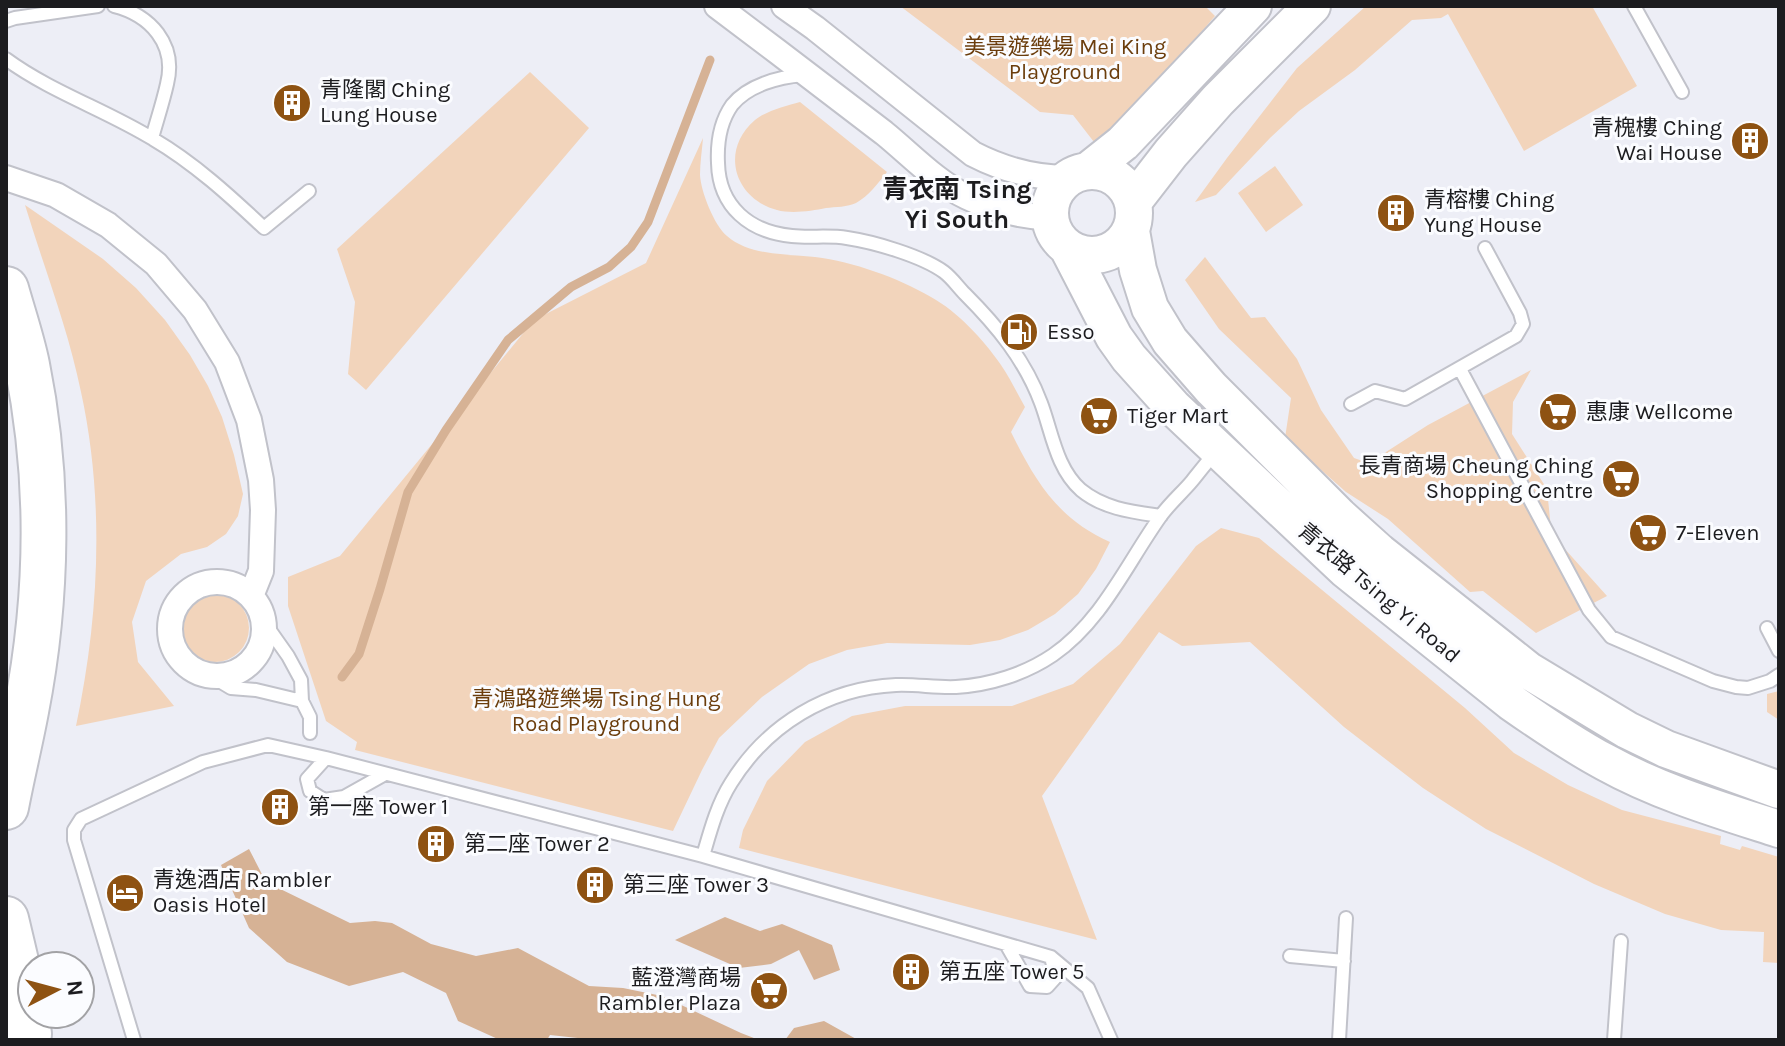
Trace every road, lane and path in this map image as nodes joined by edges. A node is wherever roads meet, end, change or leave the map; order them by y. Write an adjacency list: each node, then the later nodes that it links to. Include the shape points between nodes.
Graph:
1 (98, 6): 8 (lane)
2 (114, 6): 12 (lane, via 149,22 169,61)
3 (717, 6): 10 (street)
4 (784, 6): 13 (street, via 973,154 1049,178)
5 (1253, 6): 13 (main road, via 1123,143)
6 (1312, 6): 16 (main road, via 1171,153)
7 (1634, 6): 11 (lane)
8 (6, 21)
9 (6, 59): 12 (lane)
10 (809, 75): 17 (street, via 965,197); 23 (lane, via 767,82 734,103 724,119 718,174 735,211 771,232 846,238 892,249 944,272 991,319 1025,368 1072,481 1110,506)
11 (1682, 92)
12 (152, 138): 15 (lane, via 264,228)
13 (1079, 174): 16 (main road, via 1112,175 1121,182 1129,191); 17 (main road, via 1058,188 1051,202)
14 (6, 178): 24 (street, via 56,195 108,225 156,264 195,310 227,362 249,420 261,480 261,571)
15 (309, 191)
16 (1132, 216): 17 (main road, via 1124,242 1097,256 1087,255); 34 (main road, 青衣路 Tsing Yi Road, via 1138,270 1150,308 1170,341 1379,552 1529,671 1627,730)
17 (1059, 233): 22 (main road, 青衣路 Tsing Yi Road, via 1129,358)
18 (1485, 248): 20 (lane, via 1523,324 1516,336)
19 (6, 289): 35 (highway, via 27,363 43,506 36,645)
20 (1460, 369): 21 (lane, via 1405,399 1375,391); 28 (lane, via 1589,610 1611,637 1736,687 1748,688)
21 (1351, 404)
22 (1217, 450): 23 (lane); 36 (main road, 青衣路 Tsing Yi Road, via 1346,570 1540,722 1657,787)
23 (1161, 516): 37 (lane, via 1091,620 1051,656 980,684 872,687 825,700 784,724 729,785)
24 (251, 596): 25 (street); 29 (street, via 215,581 186,593 176,604 170,635 174,650 183,663)
25 (264, 622): 29 (street, via 264,637 251,662 225,676); 30 (lane, via 301,680)
26 (1767, 628): 27 (lane)
27 (1779, 651)
28 (1779, 675)
29 (211, 676): 30 (lane, via 231,688)
30 (302, 701): 31 (lane)
31 (310, 733)
32 (326, 758): 33 (lane); 33 (lane, via 307,779 310,791 324,800 344,797); 46 (lane, via 268,745 203,762 81,819 74,840)
33 (385, 774): 37 (lane)
34 (1779, 790)
35 (6, 807)
36 (1779, 829)
37 (703, 856): 41 (lane)
38 (1346, 918): 44 (lane)
39 (6, 919): 45 (highway)
40 (1621, 941): 49 (lane)
41 (1006, 944): 43 (lane); 43 (lane, via 1030,986 1047,987 1056,977)
42 (1290, 956): 44 (lane)
43 (1051, 957): 47 (lane, via 1088,988)
44 (1344, 961): 48 (lane)
45 (29, 1034)
46 (134, 1040)
47 (1111, 1040)
48 (1339, 1040)
49 (1614, 1040)

